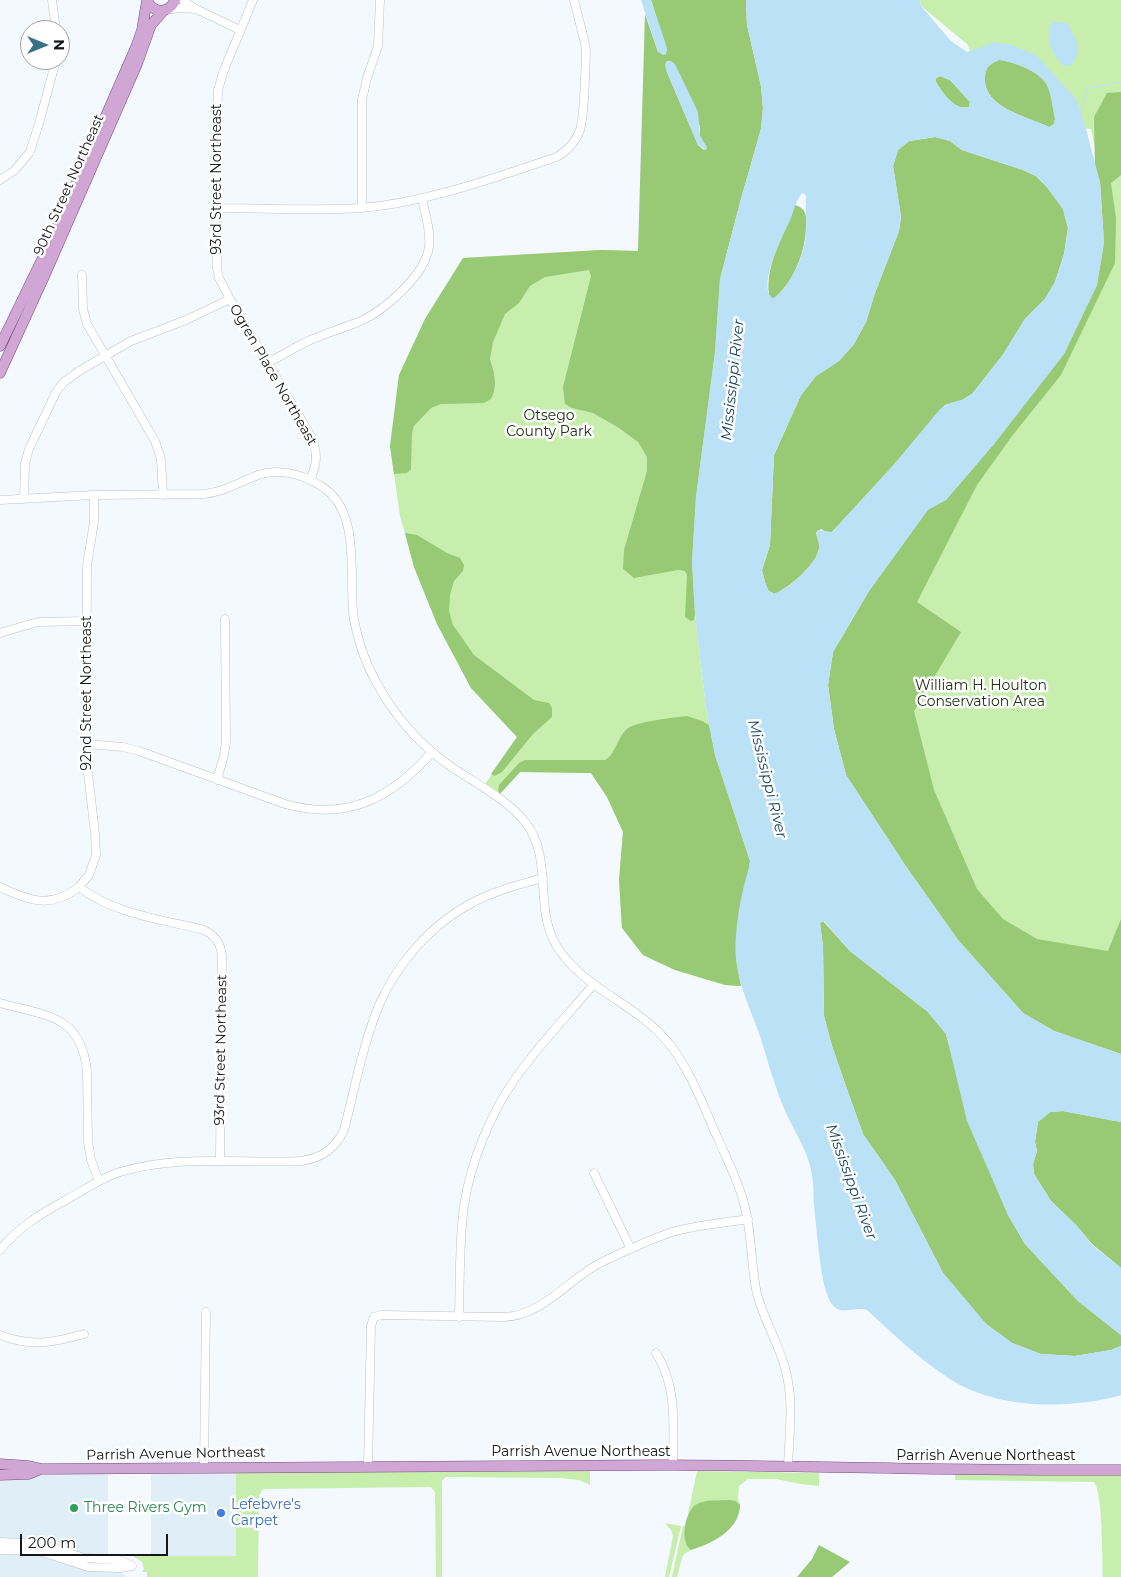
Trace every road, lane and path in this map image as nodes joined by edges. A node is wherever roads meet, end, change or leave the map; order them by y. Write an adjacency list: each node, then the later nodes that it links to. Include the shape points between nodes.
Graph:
1 (52, 0): 10 (street)
2 (147, 0): 9 (main road, via 153,8); 19 (main road, 90th Street Northeast, via 136,47 52,239)
3 (175, 0): 9 (main road, 90th Street Northeast)
4 (182, 0): 8 (street)
5 (253, 0): 11 (street, 93rd Street Northeast)
6 (380, 0): 16 (street, via 378,46 362,100)
7 (574, 0): 14 (street, via 585,43 586,68 580,130 569,149 557,157)
8 (196, 9): 9 (street); 11 (street)
9 (164, 10): 22 (main road, 90th Street Northeast, via 151,25 137,64)
10 (55, 20)
11 (240, 30): 15 (street, 93rd Street Northeast, via 218,90)
12 (53, 70): 13 (street, via 30,152)
13 (0, 180)
14 (422, 198): 16 (street); 21 (street, via 430,238 427,256 414,278 382,309 361,321 314,338)
15 (216, 208): 16 (street); 18 (street, 93rd Street Northeast, via 217,273)
16 (362, 208)
17 (82, 275): 20 (street, via 84,316)
18 (230, 299): 20 (street); 21 (street, Ogren Place Northeast)
19 (0, 346)
20 (104, 355): 25 (street, via 159,449); 26 (street, via 71,376 56,392 26,456)
21 (267, 363): 23 (street, Ogren Place Northeast, via 315,446 316,465)
22 (0, 372)
23 (310, 480): 25 (street, via 290,473 268,472 214,493); 32 (street, via 338,502 349,528 355,622 373,677 399,718)
24 (94, 495): 25 (street); 26 (street); 29 (street, 92nd Street Northeast, via 94,522 87,556)
25 (163, 495)
26 (24, 499): 27 (street)
27 (0, 500)
28 (225, 619): 33 (street, via 226,742)
29 (87, 621): 30 (street, via 38,622); 31 (street, 92nd Street Northeast)
30 (0, 633)
31 (86, 744): 33 (street, via 140,751); 36 (street, 92nd Street Northeast, via 96,855 90,875)
32 (432, 752): 33 (street, via 412,774 393,788 363,803 335,809 297,808); 34 (street, via 519,816 529,827 538,844)
33 (217, 780)
34 (542, 878): 37 (street, via 548,927 554,942); 39 (street, via 466,906 412,952 380,1004 344,1130 334,1146 320,1156 302,1161)
35 (0, 887): 36 (street, via 18,896 42,901 66,896)
36 (80, 887): 39 (street, 93rd Street Northeast, via 109,904 208,932 218,941 222,957)
37 (592, 985): 42 (street, via 654,1026 678,1056 697,1091 738,1186); 46 (street, via 514,1081 478,1152 463,1219)
38 (0, 1003): 41 (street, via 51,1016 66,1025 78,1040 86,1059 89,1151)
39 (220, 1161): 41 (street, via 151,1165)
40 (594, 1173): 43 (street)
41 (98, 1181): 44 (street, via 22,1227)
42 (748, 1219): 43 (street, via 674,1232); 54 (street, via 759,1299 788,1379)
43 (631, 1249): 46 (street, via 583,1273 540,1305 519,1316)
44 (0, 1250)
45 (206, 1312): 53 (street)
46 (459, 1317): 51 (street, via 382,1315 374,1318 371,1326)
47 (84, 1334): 48 (street, via 37,1344)
48 (0, 1335)
49 (656, 1353): 52 (street, via 664,1365 671,1391)
50 (0, 1464): 55 (main road, Parrish Avenue Northeast)
51 (368, 1466): 52 (main road, Parrish Avenue Northeast); 53 (main road, Parrish Avenue Northeast)
52 (673, 1466): 54 (main road, Parrish Avenue Northeast)
53 (204, 1467): 55 (main road, Parrish Avenue Northeast)
54 (788, 1467): 56 (main road, Parrish Avenue Northeast)
55 (42, 1469): 57 (main road, Parrish Avenue Northeast, via 29,1474)
56 (1121, 1470)
57 (0, 1475)
58 (0, 1542): 59 (street, via 42,1544 84,1558 119,1560 132,1566 88,1567 32,1550)
59 (0, 1550)

